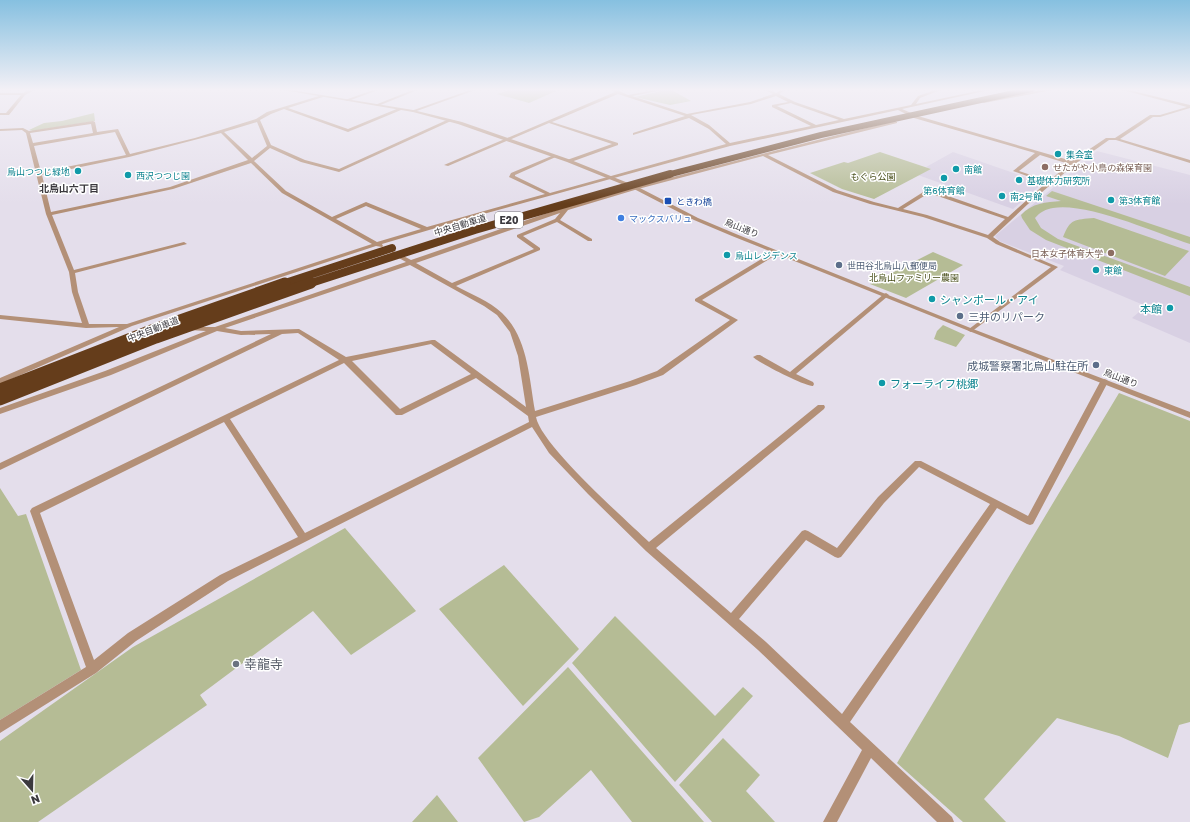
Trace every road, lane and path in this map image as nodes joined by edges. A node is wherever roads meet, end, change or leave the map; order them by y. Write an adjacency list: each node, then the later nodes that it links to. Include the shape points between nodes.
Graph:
1 (59, 127): 21 (street)
2 (94, 127): 23 (street)
3 (235, 127): 22 (street)
4 (261, 127): 30 (street)
5 (338, 127): 6 (street, via 348,131)
6 (357, 127)
7 (432, 127): 30 (street, via 339,171 303,161)
8 (471, 127): 27 (street, 烏山通り)
9 (537, 127): 27 (street)
10 (565, 127): 35 (street, via 616,144)
11 (654, 127): 24 (street)
12 (710, 127): 29 (street)
13 (808, 127): 29 (street)
14 (817, 127): 25 (street)
15 (826, 127): 74 (highway, 中央自動車道 / E20, bridge, via 660,170 377,253 235,300)
16 (855, 127): 75 (highway, 中央自動車道 / E20, bridge, via 653,178 383,259 157,338)
17 (871, 127): 25 (street)
18 (951, 127): 31 (street)
19 (1134, 127): 26 (street)
20 (0, 130): 21 (street, via 23,129)
21 (28, 132): 28 (street)
22 (221, 132): 33 (street); 36 (street)
23 (95, 134): 28 (street); 33 (street, via 116,130)
24 (635, 134)
25 (834, 136): 32 (street)
26 (1116, 139): 37 (street); 38 (street, via 1108,139)
27 (510, 140): 34 (street, 烏山通り); 39 (street)
28 (32, 145): 40 (street)
29 (729, 145): 41 (street)
30 (269, 146): 36 (street)
31 (1039, 153): 38 (street); 42 (street, via 1015,171)
32 (763, 154): 43 (street); 46 (street, via 835,191)
33 (129, 156): 40 (street)
34 (556, 156): 35 (street, 烏山通り); 44 (street, via 513,174 512,177)
35 (569, 160): 41 (street, 烏山通り)
36 (251, 161): 47 (street, via 171,188); 48 (street, via 284,192)
37 (1190, 162)
38 (1073, 163): 42 (street)
39 (446, 165)
40 (39, 174): 47 (street)
41 (610, 178): 43 (street, 烏山通り); 44 (street)
42 (1050, 182): 49 (street)
43 (636, 188): 45 (street); 56 (street, 烏山通り, via 696,219)
44 (549, 194): 51 (street)
45 (564, 210): 50 (street); 57 (street)
46 (898, 210): 49 (street, via 928,191); 52 (street)
47 (49, 214): 58 (street)
48 (331, 219): 51 (street, via 366,204); 55 (street)
49 (1009, 219): 52 (street)
50 (557, 220): 53 (street); 59 (street, via 519,236 538,249)
51 (426, 230): 55 (street)
52 (989, 237): 65 (street, via 1055,267)
53 (590, 240)
54 (184, 244): 58 (street)
55 (378, 244): 57 (street); 62 (street)
56 (777, 252): 60 (street, 烏山通り); 80 (street, via 697,300 735,320 660,373)
57 (410, 262): 59 (street); 64 (street)
58 (72, 272): 63 (street, via 75,292)
59 (452, 285): 80 (street, via 499,314 513,332 522,356)
60 (886, 295): 65 (street, 烏山通り); 70 (street)
61 (0, 317): 63 (street)
62 (130, 325): 63 (street); 64 (street); 71 (street)
63 (86, 326)
64 (216, 329): 66 (street, via 241,333); 77 (street, via 108,373)
65 (971, 330): 72 (street, 烏山通り)
66 (281, 332): 68 (street, via 299,331); 81 (street)
67 (756, 357): 70 (street)
68 (345, 360): 69 (street, via 432,342); 69 (street, via 399,413); 79 (street)
69 (477, 374): 80 (street)
70 (791, 375): 73 (street)
71 (0, 380)
72 (1104, 382): 78 (street, 烏山通り); 82 (street, via 1030,521)
73 (810, 384)
74 (0, 389)
75 (0, 400)
76 (821, 407): 84 (street)
77 (0, 411)
78 (1189, 412)
79 (226, 419): 83 (street); 86 (street, via 34,511)
80 (532, 419): 83 (street); 84 (street, via 557,456)
81 (0, 467)
82 (996, 503): 85 (street, via 918,463 881,500 838,554 805,534); 87 (street)
83 (303, 537): 86 (street, via 224,578 132,637)
84 (649, 548): 85 (street)
85 (732, 620): 87 (street)
86 (92, 669): 88 (street)
87 (843, 722): 89 (street)
88 (0, 727)
89 (869, 749): 90 (street); 91 (street)
90 (830, 822)
91 (947, 822)

